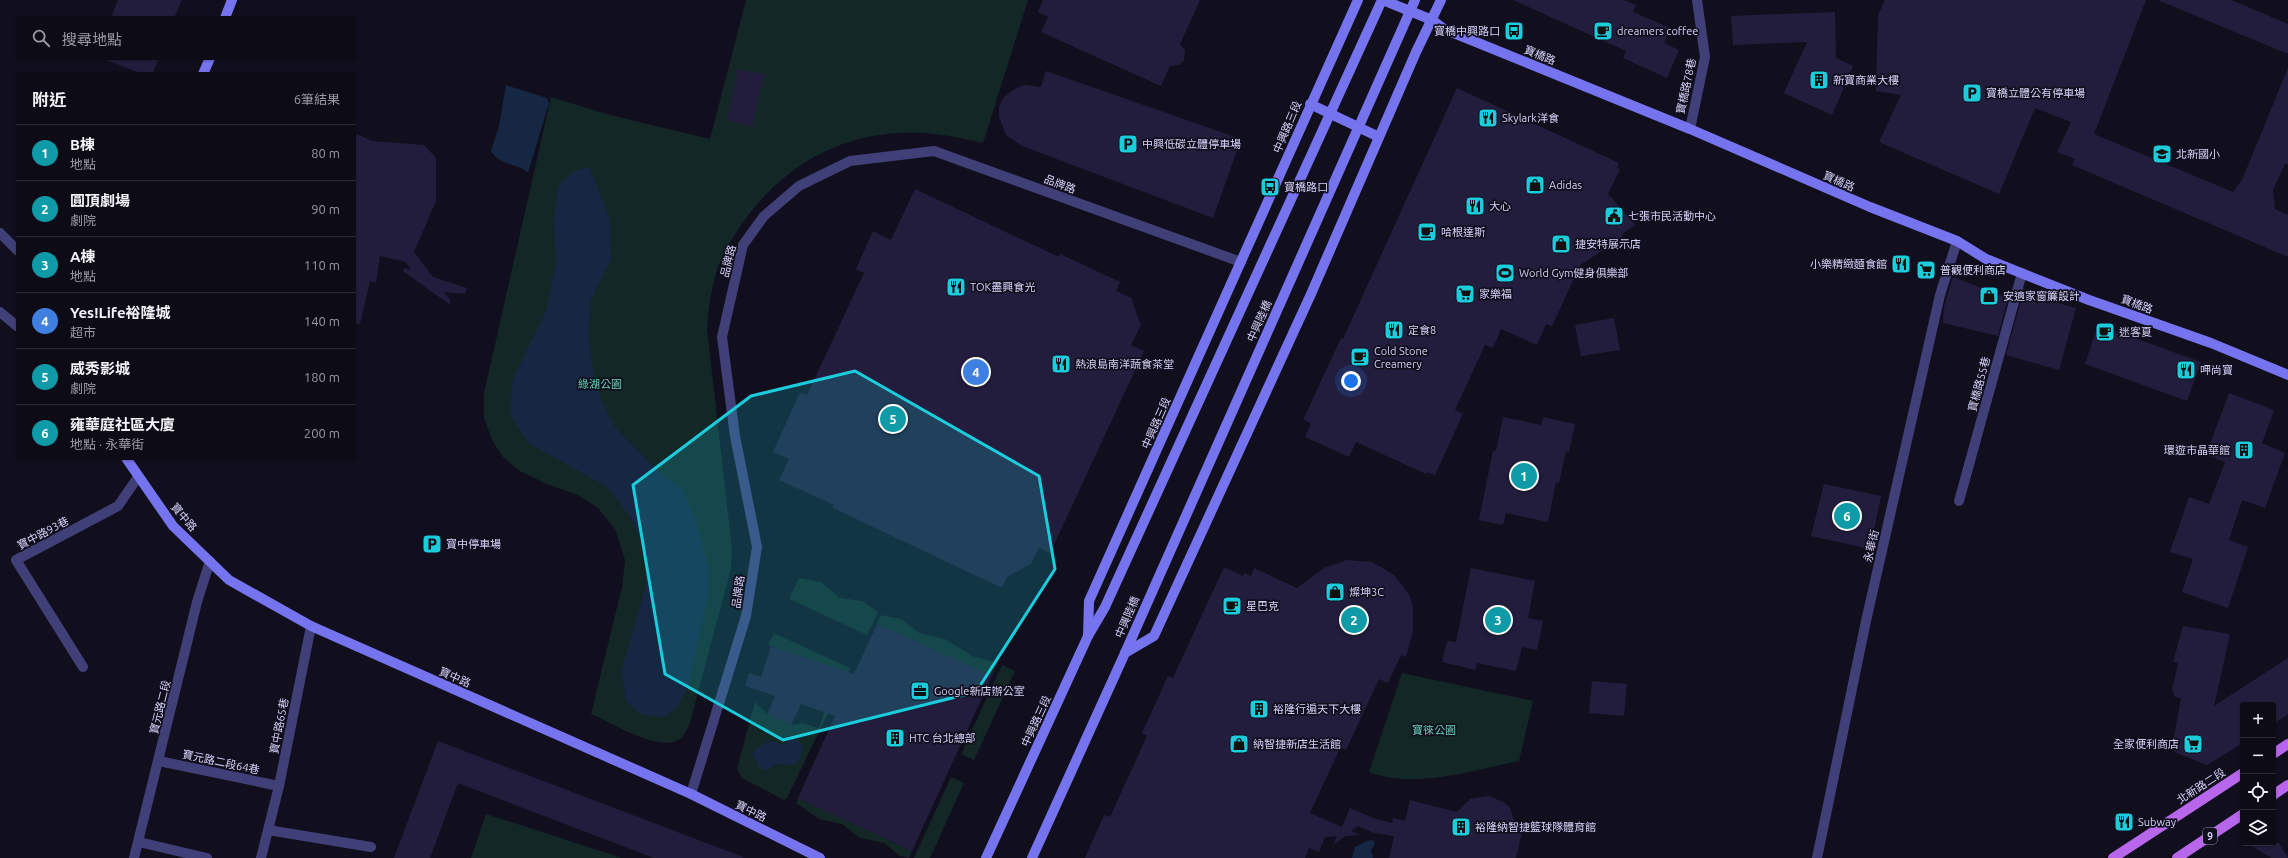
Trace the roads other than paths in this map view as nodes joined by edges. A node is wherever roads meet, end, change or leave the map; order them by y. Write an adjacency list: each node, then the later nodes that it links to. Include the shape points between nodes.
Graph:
1 (232, 0): 7 (street)
2 (1358, 0): 11 (street, 中興路三段)
3 (1382, 0): 8 (street, 寶橋路); 27 (street, 中興陸橋, bridge, via 1105,607)
4 (1415, 0): 28 (street, 中興陸橋, bridge)
5 (1441, 0): 8 (street)
6 (1696, 0): 12 (street, 寶橋路78巷, via 1705,57)
7 (226, 16)
8 (1432, 20): 12 (street, 寶橋路, via 1444,29); 13 (street)
9 (209, 60): 10 (street)
10 (204, 72)
11 (1310, 104): 13 (street); 17 (street, 中興路三段)
12 (1690, 129): 15 (street, 寶橋路, via 1870,207)
13 (1379, 136): 28 (street, via 1311,294 1154,636)
14 (0, 233): 16 (street)
15 (1957, 241): 18 (street, 寶橋路, via 1986,260); 48 (street, 永華街, via 1939,302 1866,620)
16 (16, 249)
17 (1241, 262): 27 (street, 中興路三段, via 1089,601); 37 (street, 品牌路, via 934,151 850,161 799,186 764,216 744,244 722,337 736,436 757,547 746,616)
18 (2022, 273): 21 (street, 寶橋路, via 2089,300 2211,343); 24 (street, 寶橋路55巷)
19 (0, 312): 20 (street)
20 (16, 325)
21 (2288, 375)
22 (127, 460): 23 (street, 寶中路)
23 (138, 477): 25 (street, 寶中路, via 173,526); 29 (street, 寶中路93巷, via 118,506 16,560)
24 (1959, 501)
25 (210, 561): 26 (street, 寶中路, via 229,580); 32 (street, 寶元路二段, via 197,602)
26 (311, 626): 35 (street, 寶中路65巷); 37 (street, 寶中路)
27 (1088, 636): 46 (street, 中興路三段)
28 (1125, 653): 47 (street)
29 (83, 667)
30 (2288, 744): 31 (main road)
31 (2276, 752)
32 (159, 761): 35 (street, 寶元路二段64巷); 40 (street, 寶元路二段)
33 (2241, 774): 49 (main road, 北新路二段)
34 (2288, 785): 36 (main road)
35 (279, 786): 39 (street, 寶中路65巷)
36 (2276, 793)
37 (691, 794): 45 (street, 寶中路)
38 (2240, 816): 50 (main road, 9)
39 (268, 830): 41 (street); 44 (street, 寶中路65巷)
40 (139, 842): 42 (street, 寶元路二段); 43 (street)
41 (371, 847)
42 (134, 858)
43 (207, 858)
44 (261, 858)
45 (820, 858)
46 (986, 858)
47 (1032, 858)
48 (1817, 858)
49 (2113, 858)
50 (2177, 858)

